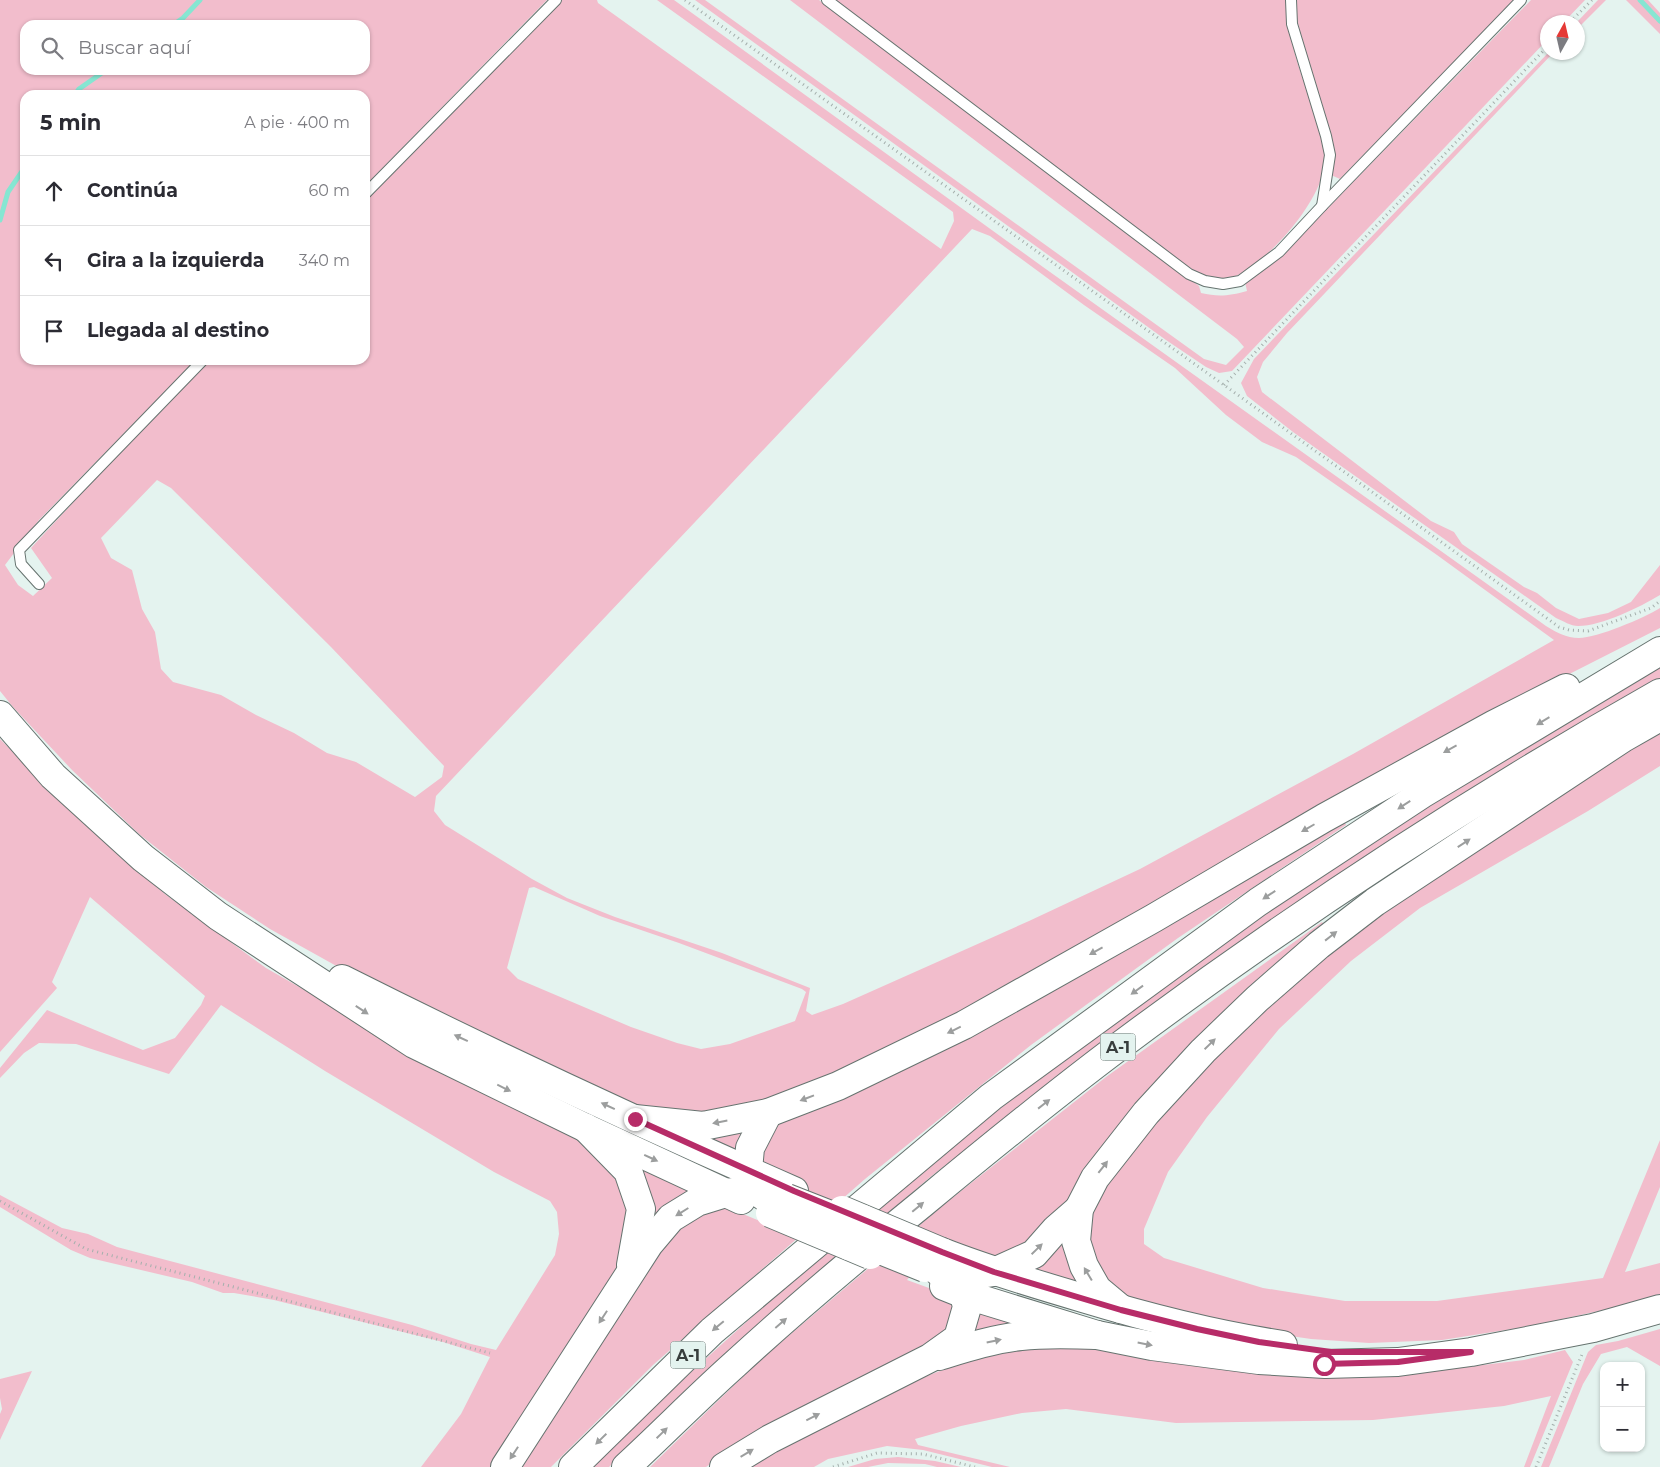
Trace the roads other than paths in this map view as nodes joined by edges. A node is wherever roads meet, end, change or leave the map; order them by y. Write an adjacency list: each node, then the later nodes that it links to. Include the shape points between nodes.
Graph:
1 (556, 0): 5 (lane)
2 (827, 0): 6 (lane, via 1189,274 1205,281 1222,284 1240,281 1251,274 1279,252)
3 (1291, 0): 6 (lane, via 1292,24 1330,155)
4 (1521, 0): 6 (lane)
5 (370, 189)
6 (1322, 206)
7 (198, 365): 8 (lane, via 19,550 21,564)
8 (39, 584)
9 (1660, 651): 14 (main road, one-way to 14, via 1583,679 1493,725 964,1025 838,1086); 30 (main road, A-1, one-way to 30, via 1422,794 1258,902 991,1097 712,1331)
10 (1660, 693): 31 (main road, A-1, one-way to 10, via 735,1364 878,1240 1122,1044 1264,941 1444,823 1567,746)
11 (0, 715): 13 (main road, via 60,782 144,858)
12 (1660, 716): 20 (main road, one-way to 12, via 1095,1178 1146,1113 1257,999 1319,945 1375,902)
13 (218, 916): 15 (main road, one-way to 13, via 415,1016); 16 (main road, one-way to 16, via 414,1044)
14 (768, 1113): 15 (main road, one-way to 15, via 703,1126); 17 (main road, via 750,1148)
15 (635, 1119): 17 (main road)
16 (586, 1128): 18 (main road, one-way to 18); 23 (main road, via 628,1171 641,1208)
17 (751, 1180): 18 (main road); 19 (main road)
18 (726, 1193): 19 (main road); 23 (main road, one-way to 23, via 698,1202 671,1218 649,1244)
19 (782, 1202): 21 (main road, bridge, via 835,1232 846,1244 868,1245); 21 (main road, bridge, via 838,1218 869,1222 888,1240)
20 (1079, 1209): 22 (main road, one-way to 20, via 1034,1254); 25 (main road, one-way to 20, via 1097,1289 1084,1266 1076,1241)
21 (939, 1271): 22 (main road); 26 (main road); 28 (main road, via 967,1307 958,1338)
22 (994, 1272): 25 (main road)
23 (630, 1276): 29 (main road, one-way to 29)
24 (1660, 1309): 27 (main road, via 1593,1328)
25 (1121, 1310): 27 (main road, via 1259,1342 1331,1352)
26 (1098, 1334): 27 (main road, one-way to 27, via 1201,1353 1324,1364 1398,1362); 28 (main road, one-way to 26, via 1019,1336)
27 (1471, 1352)
28 (930, 1358): 32 (main road, one-way to 28, via 770,1439)
29 (505, 1467)
30 (573, 1467)
31 (626, 1467)
32 (724, 1467)

